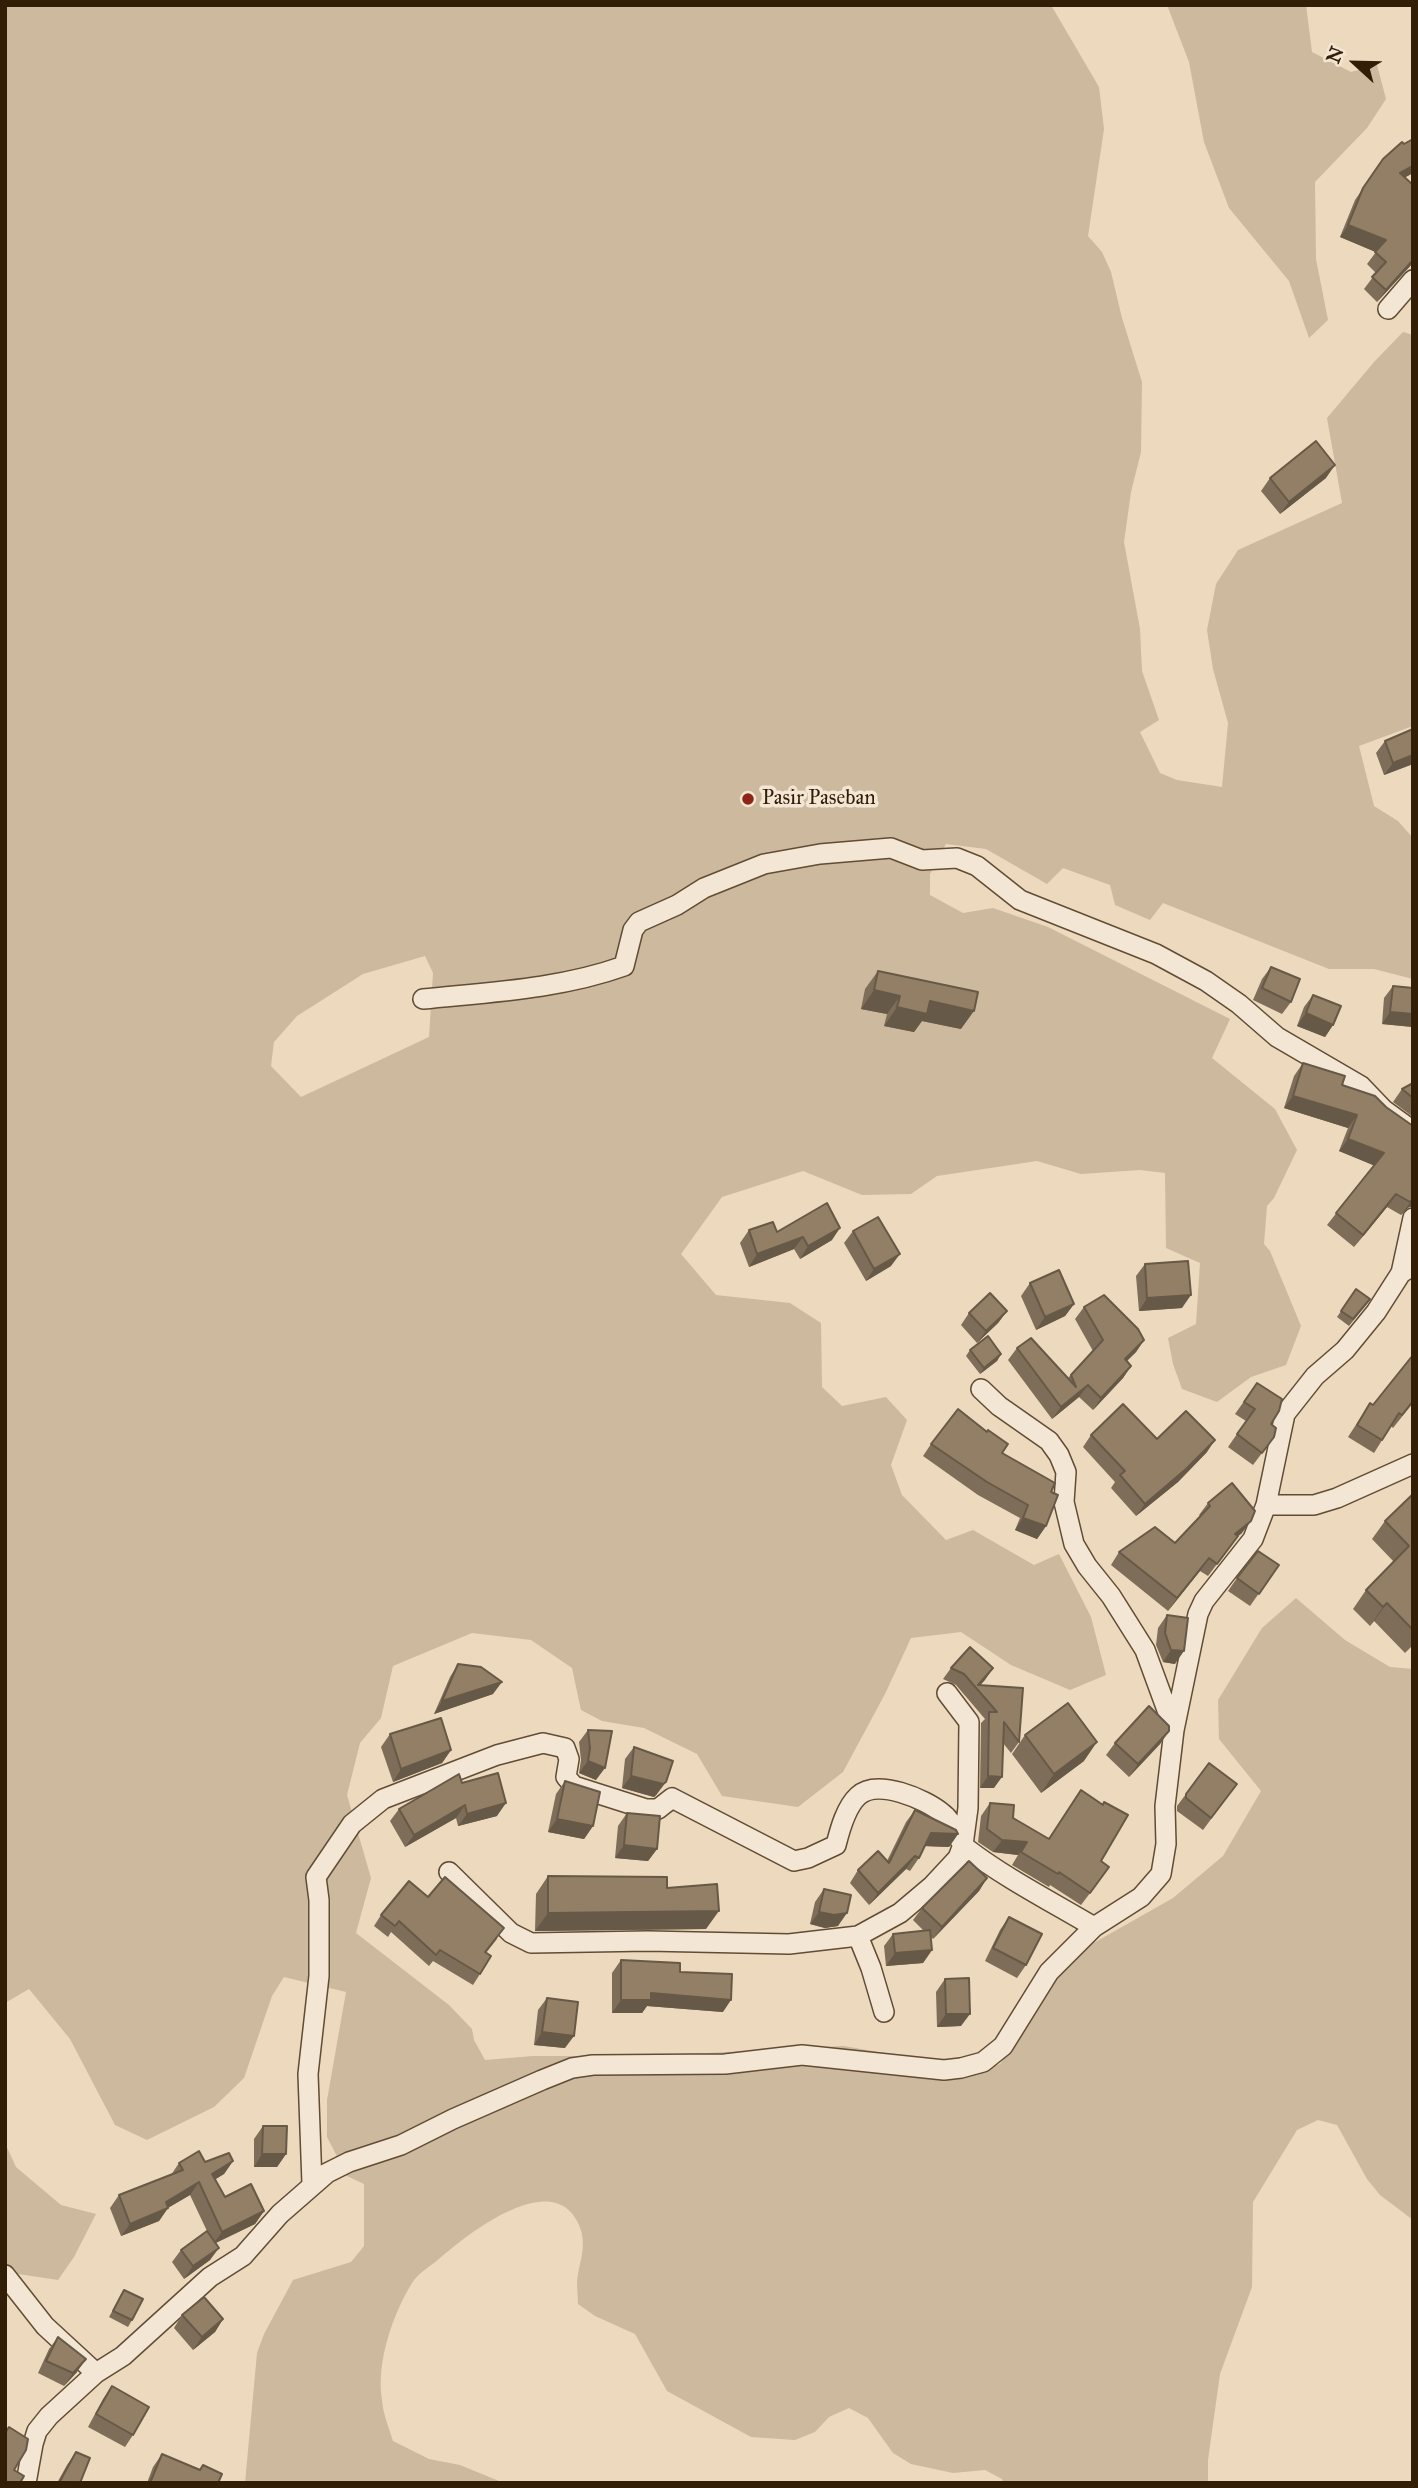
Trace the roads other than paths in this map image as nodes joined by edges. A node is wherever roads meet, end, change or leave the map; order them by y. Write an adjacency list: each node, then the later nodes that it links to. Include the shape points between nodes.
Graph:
1 (1413, 280): 2 (street)
2 (1388, 309)
3 (423, 999): 4 (street, via 543,987 624,967 639,922 725,878 764,864 891,848 922,860 957,858 977,866 1020,900 1156,954 1206,981 1277,1037 1361,1086)
4 (1413, 1131)
5 (1413, 1218): 6 (street)
6 (1407, 1269): 9 (street, via 1345,1350 1315,1376 1285,1414)
7 (981, 1390): 11 (street, via 1049,1441 1059,1455 1066,1472 1065,1502 1074,1544 1145,1650)
8 (1413, 1464): 9 (street, via 1314,1505)
9 (1266, 1505): 11 (street, via 1253,1539 1198,1615)
10 (947, 1693): 12 (street, via 969,1722)
11 (1174, 1730): 14 (street, via 1161,1874 1141,1897)
12 (963, 1845): 14 (street); 15 (street, via 958,1858 932,1886 900,1913); 17 (street, via 942,1812 882,1788 856,1797 836,1845 794,1861 672,1798 657,1809 646,1809 574,1786 566,1777 569,1759 565,1748 543,1744 497,1755 383,1800 352,1824 316,1877 319,1976 307,2074)
13 (449, 1872): 15 (street, via 511,1933 531,1943 789,1944)
14 (1094, 1927): 17 (street, via 1049,1972 1003,2046 983,2062 944,2070 802,2056 725,2064 572,2068 401,2146 349,2162)
15 (858, 1936): 16 (street)
16 (884, 2012)
17 (312, 2184): 19 (street, via 243,2256 210,2277 123,2356)
18 (5, 2275): 19 (street, via 45,2326)
19 (96, 2373): 20 (street, via 37,2431)
20 (26, 2483)

